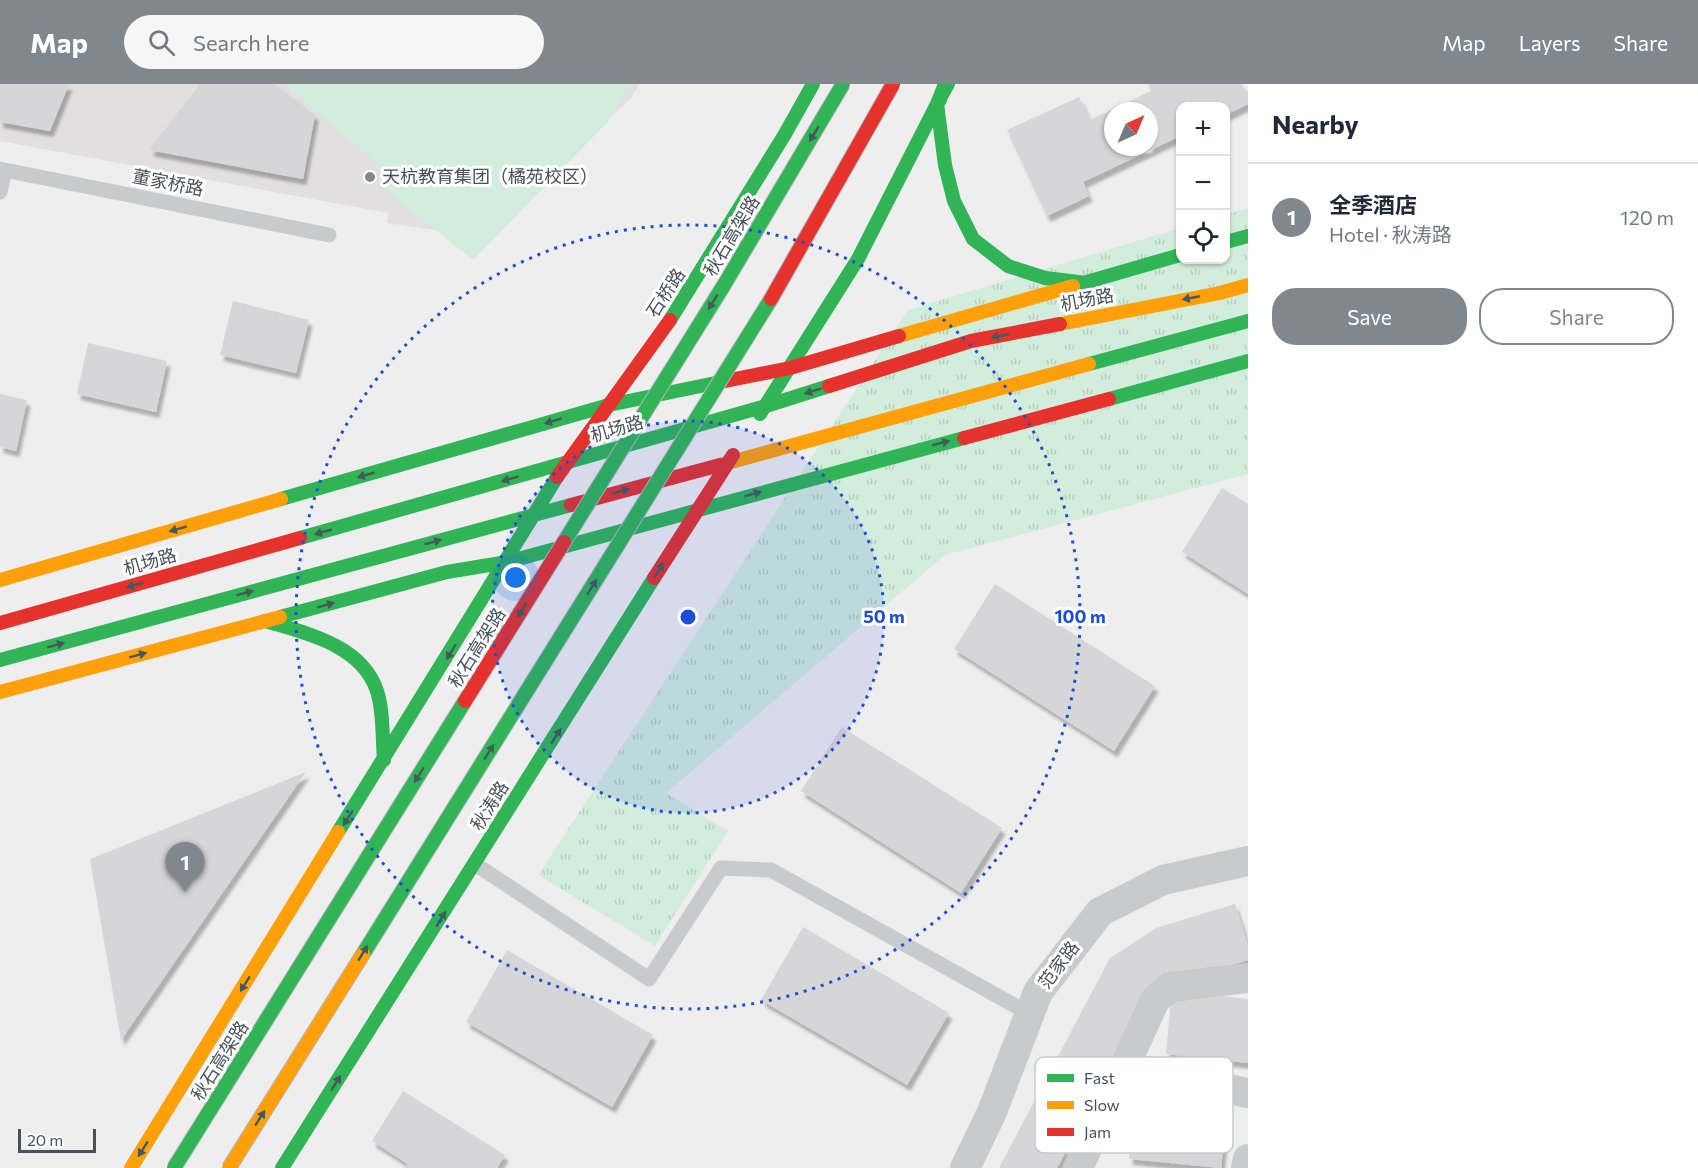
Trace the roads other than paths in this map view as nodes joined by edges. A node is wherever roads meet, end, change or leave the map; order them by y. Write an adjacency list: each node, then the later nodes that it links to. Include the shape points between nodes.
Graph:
1 (813, 84): 19 (main road, 石桥路, via 678,310)
2 (843, 84): 44 (main road, 秋石高架路, one-way to 44, bridge, via 724,285)
3 (893, 84): 45 (main road, one-way to 3, bridge, via 759,320)
4 (948, 84): 5 (main road)
5 (937, 104): 13 (main road, via 954,201 973,240 1008,266 1045,278); 18 (main road, via 858,259)
6 (3, 170): 7 (lane); 8 (lane, 董家桥路)
7 (0, 192)
8 (329, 236)
9 (1248, 236): 10 (main road)
10 (1230, 241)
11 (1176, 256): 13 (main road, 机场路)
12 (1241, 271): 15 (main road)
13 (1087, 283): 18 (main road, 机场路)
14 (1248, 285): 15 (main road, 机场路)
15 (1220, 293): 20 (main road, 机场路, one-way to 20, via 971,341)
16 (1248, 321): 23 (main road)
17 (1248, 361): 25 (main road, one-way to 17)
18 (790, 368): 19 (main road, 机场路); 20 (main road)
19 (609, 405): 24 (main road, 石桥路); 28 (main road, 机场路, one-way to 28)
20 (766, 406): 21 (main road); 24 (main road, 机场路)
21 (754, 424)
22 (741, 443): 23 (main road)
23 (728, 462): 25 (main road, 秋涛路); 26 (main road, one-way to 23)
24 (566, 463): 26 (main road, 石桥路); 30 (main road, 机场路, one-way to 30)
25 (697, 510): 27 (main road); 35 (main road, 秋涛路, one-way to 25)
26 (537, 513): 27 (main road); 31 (main road, one-way to 26)
27 (507, 562): 29 (main road, one-way to 27, via 447,572); 33 (main road, one-way to 33)
28 (0, 580)
29 (265, 621): 32 (main road, one-way to 29); 33 (main road, via 328,641 361,666 377,691)
30 (0, 623)
31 (0, 660)
32 (0, 692)
33 (384, 760): 43 (main road, one-way to 43)
34 (1248, 861): 37 (street, 范家路, via 1163,880 1100,912 1038,992)
35 (475, 864): 37 (lane, via 649,979 721,868 771,870); 46 (main road, 秋涛路, one-way to 35)
36 (1248, 978): 38 (street, via 1170,987 1155,1000)
37 (1030, 1014): 47 (street, 范家路, via 992,1112)
38 (1129, 1057)
39 (1233, 1090): 40 (street)
40 (1248, 1093)
41 (1085, 1153): 48 (street)
42 (1248, 1158): 49 (street)
43 (131, 1168)
44 (174, 1168)
45 (229, 1168)
46 (282, 1168)
47 (965, 1168)
48 (1078, 1168)
49 (1246, 1168)

